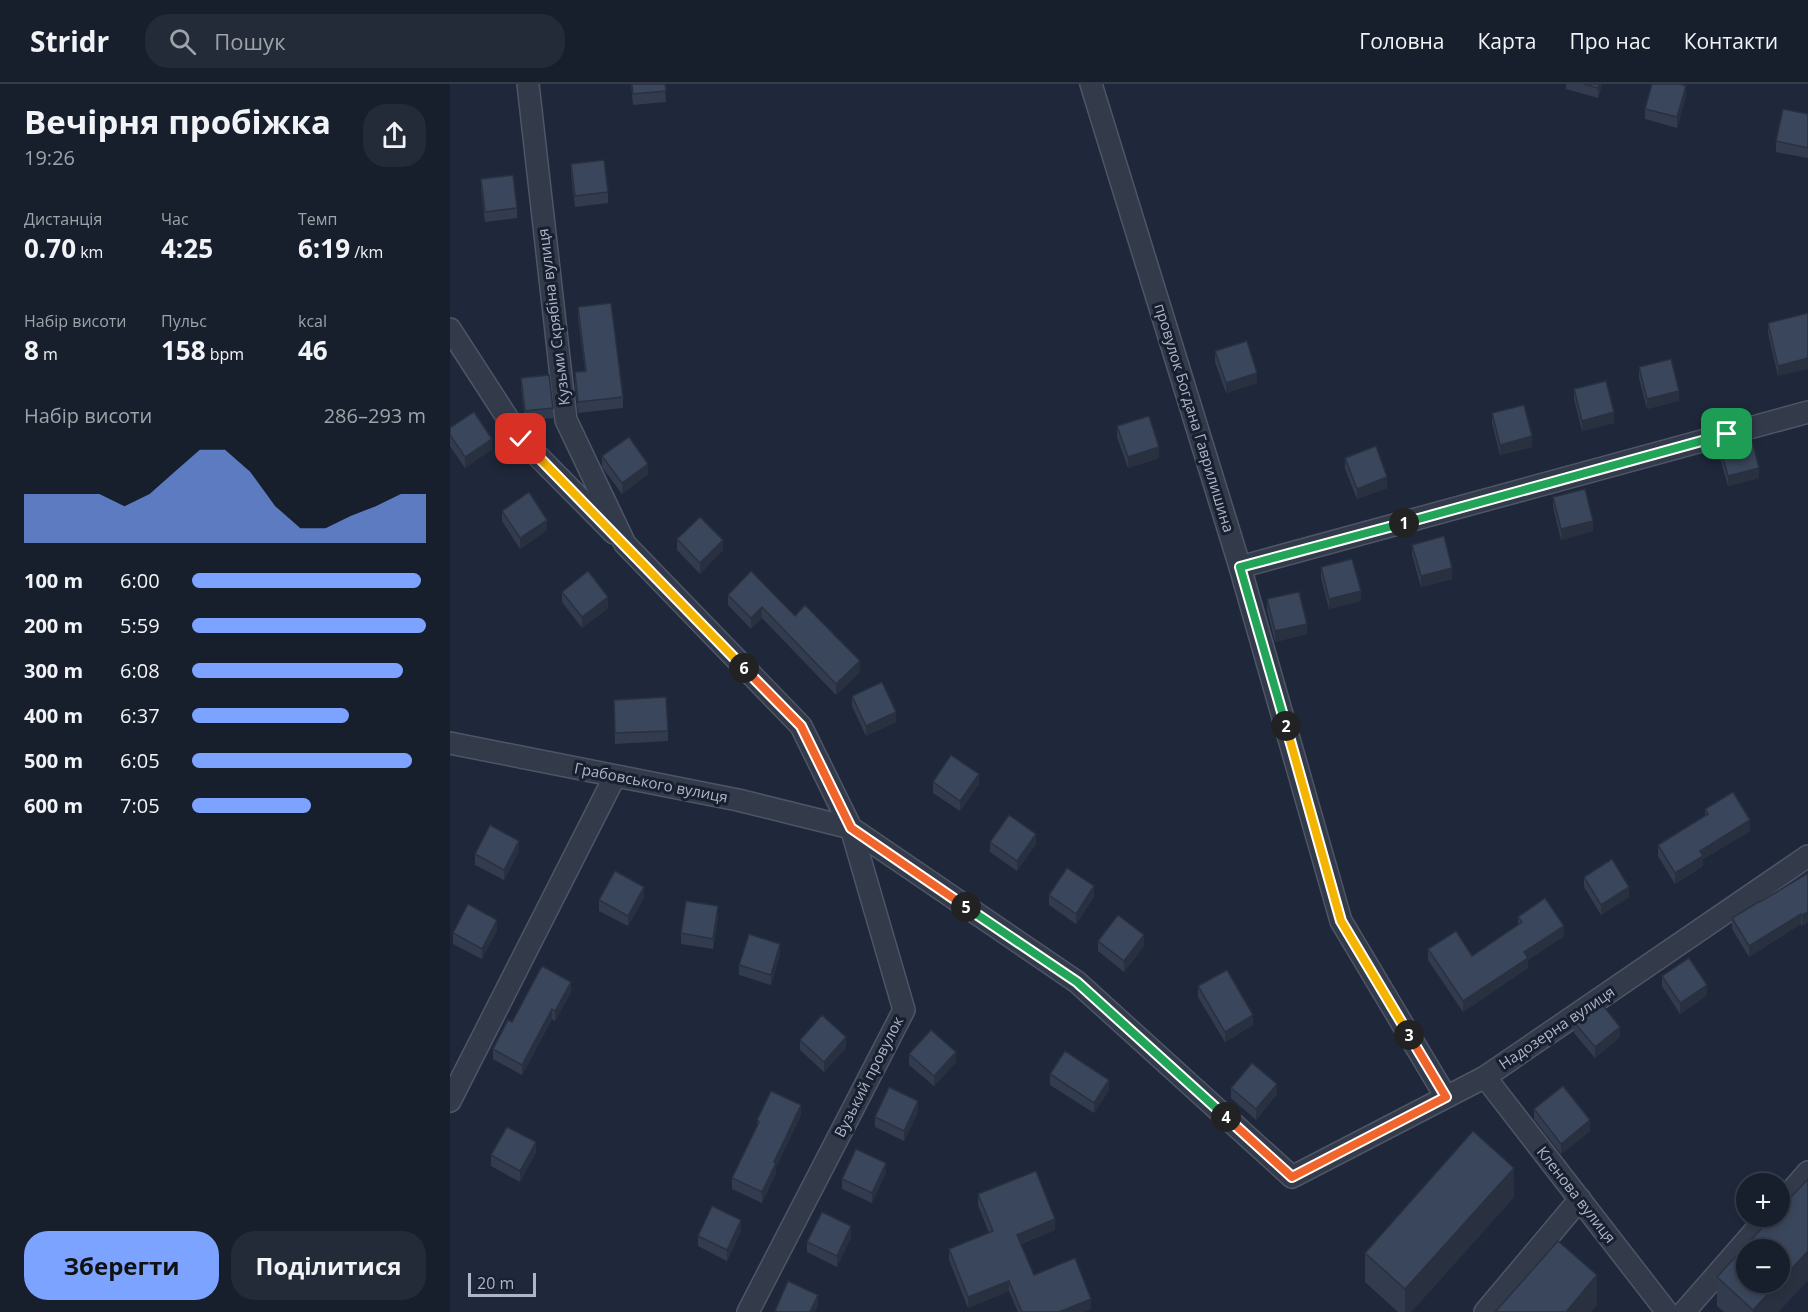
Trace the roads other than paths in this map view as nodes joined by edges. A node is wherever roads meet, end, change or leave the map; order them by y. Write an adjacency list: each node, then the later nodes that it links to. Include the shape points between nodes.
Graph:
1 (528, 84): 5 (street, Кузьми Скрябіна вулиця, via 566,420)
2 (1091, 84): 6 (street, провулок Богдана Гаврилишина)
3 (450, 329): 5 (street, via 521,439)
4 (1808, 412): 6 (street)
5 (625, 544): 9 (street, Кузьми Скрябіна вулиця, via 801,726)
6 (1240, 567): 12 (street, провулок Богдана Гаврилишина, via 1341,921)
7 (450, 743): 8 (street, Грабовського вулиця)
8 (615, 776): 9 (street, Грабовського вулиця, via 738,800); 13 (street)
9 (851, 828): 15 (street, Кузьми Скрябіна вулиця, via 1077,982); 19 (street, Вузький провулок, via 904,1010)
10 (1808, 856): 11 (street, Надозерна вулиця)
11 (1485, 1077): 12 (street, Надозерна вулиця); 17 (street, Кленова вулиця)
12 (1446, 1097): 15 (street, Надозерна вулиця)
13 (450, 1101)
14 (1808, 1172): 16 (street)
15 (1292, 1177)
16 (1790, 1192)
17 (1580, 1199): 20 (street); 21 (street, Кленова вулиця)
18 (1758, 1227): 22 (street)
19 (748, 1312)
20 (1485, 1312)
21 (1667, 1312)
22 (1684, 1312)

